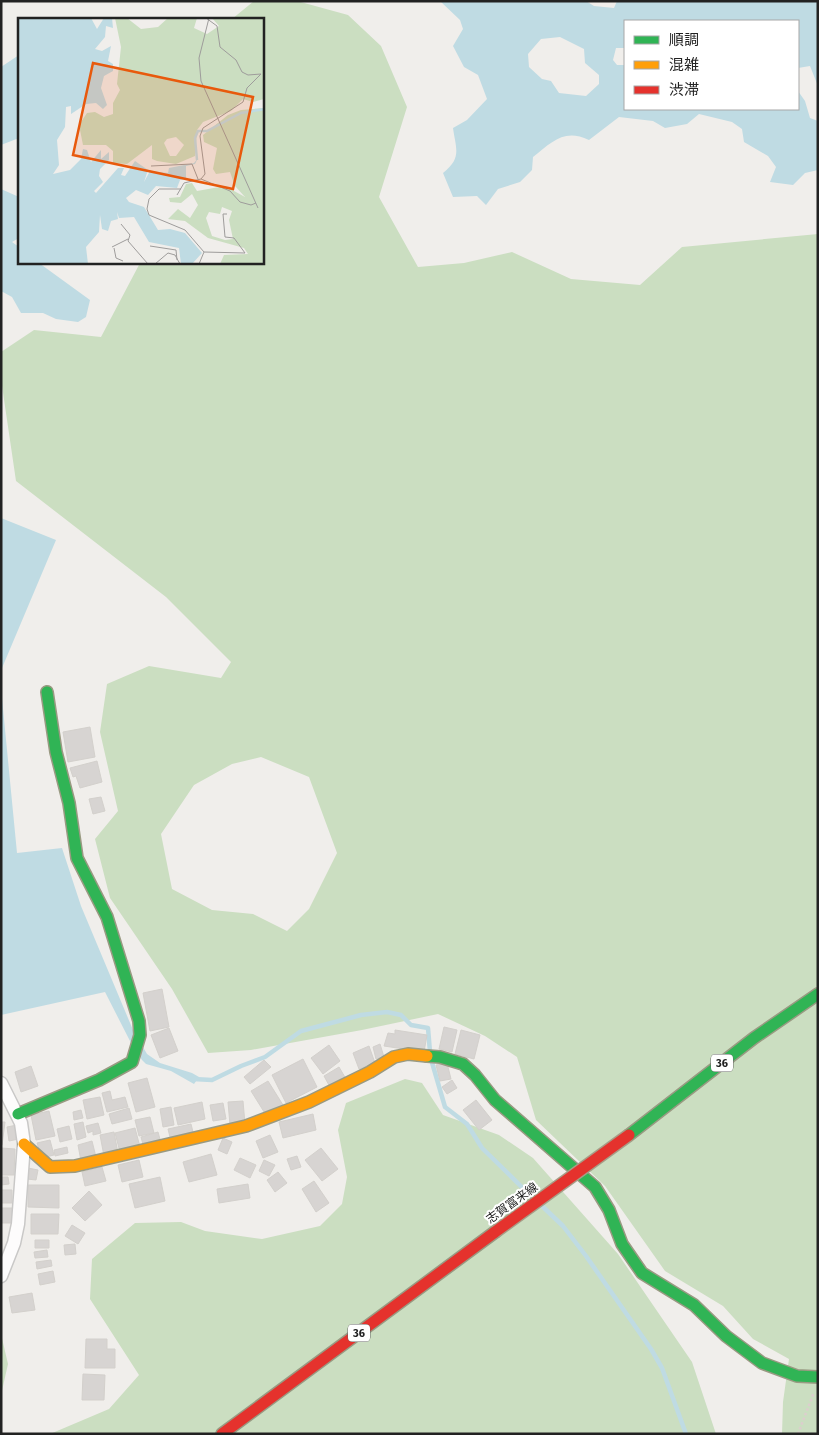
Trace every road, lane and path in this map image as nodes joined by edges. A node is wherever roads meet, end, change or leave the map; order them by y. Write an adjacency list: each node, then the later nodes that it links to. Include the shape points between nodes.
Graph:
1 (47, 692): 4 (street, via 77,858 107,917 140,1021 140,1035 132,1062 100,1080)
2 (818, 994): 9 (street, 志賀富来線 / 36, bridge, via 754,1038 628,1135)
3 (1, 1083): 4 (street)
4 (18, 1114): 5 (street)
5 (24, 1144): 6 (street, via 18,1224); 7 (street, via 50,1167 75,1166 246,1126 309,1102 394,1057 408,1054 440,1057 463,1064 495,1100 595,1187 609,1210 622,1244 642,1273 694,1306 762,1363 797,1376)
6 (1, 1276)
7 (818, 1377)
8 (814, 1390): 10 (path)
9 (222, 1434)
10 (798, 1434)

